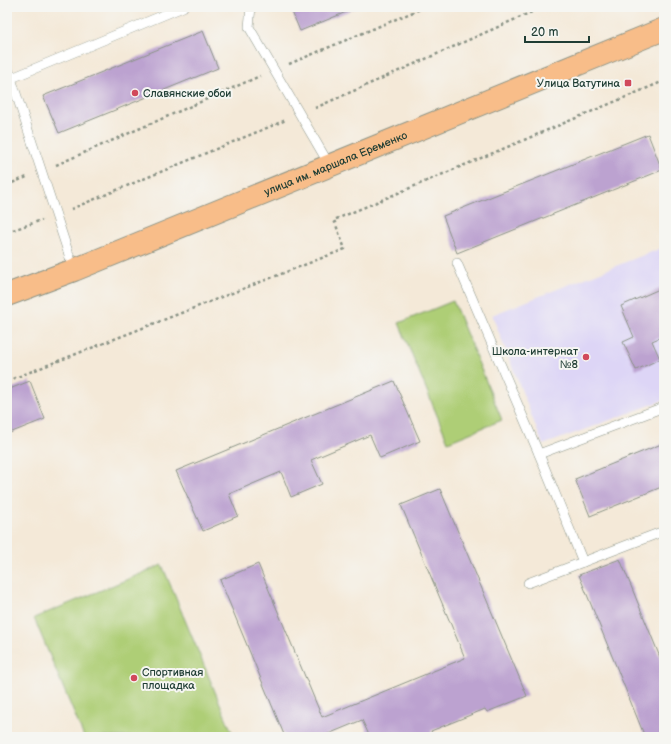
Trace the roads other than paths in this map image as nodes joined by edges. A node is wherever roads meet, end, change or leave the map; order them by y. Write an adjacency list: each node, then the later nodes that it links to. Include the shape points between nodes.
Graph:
1 (183, 7): 5 (lane)
2 (251, 7): 6 (lane, via 249,27)
3 (664, 29): 6 (highway, улица им. маршала Еременко)
4 (7, 66): 5 (lane)
5 (9, 80): 8 (lane)
6 (330, 166): 8 (highway, улица им. маршала Еременко)
7 (458, 263): 11 (lane)
8 (74, 270): 9 (highway, улица им. маршала Еременко)
9 (7, 295)
10 (664, 407): 11 (lane)
11 (539, 454): 13 (lane)
12 (664, 531): 13 (lane)
13 (583, 562): 14 (lane)
14 (528, 583)

